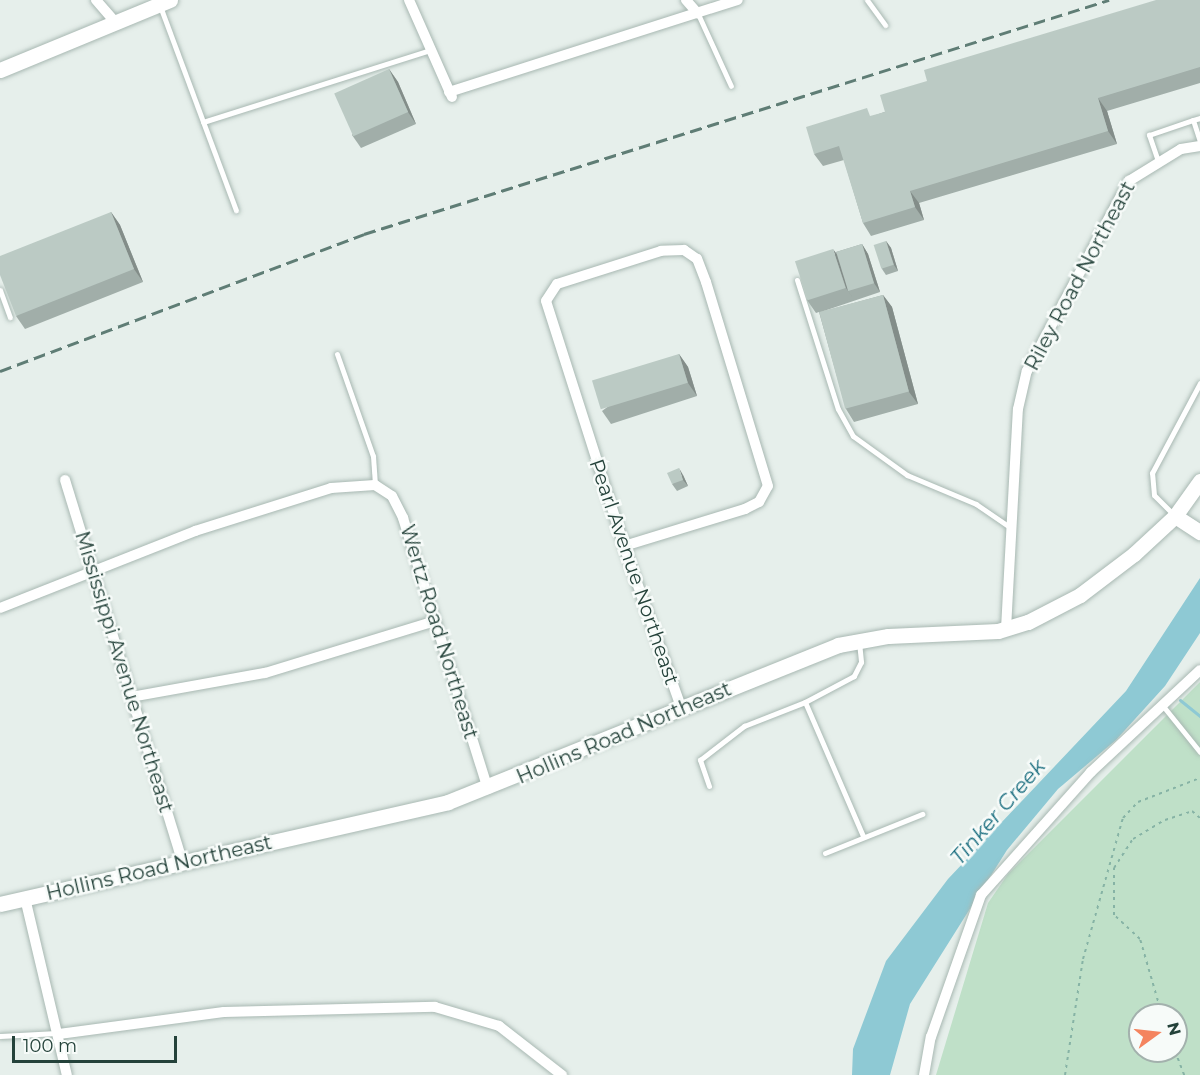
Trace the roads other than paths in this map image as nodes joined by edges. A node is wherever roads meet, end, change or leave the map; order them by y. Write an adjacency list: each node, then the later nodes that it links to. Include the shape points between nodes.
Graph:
1 (96, 0): 8 (street)
2 (409, 0): 10 (street)
3 (686, 0): 7 (street)
4 (738, 0): 7 (street)
5 (867, 0): 9 (lane)
6 (165, 2): 8 (main road); 15 (lane)
7 (698, 14): 10 (street, via 450,95); 12 (lane)
8 (115, 22): 11 (main road)
9 (885, 25)
10 (430, 50): 15 (lane)
11 (0, 70)
12 (731, 86)
13 (1200, 118): 14 (lane)
14 (1193, 120): 16 (lane); 18 (lane, via 1149,135)
15 (202, 122): 19 (lane)
16 (1200, 141)
17 (1200, 146): 18 (street, Riley Road Northeast)
18 (1158, 161): 29 (street, Riley Road Northeast, via 1138,172 1123,189 1027,371 1018,409)
19 (236, 210)
20 (797, 280): 29 (lane, via 838,409 854,436 900,471 976,504)
21 (0, 290): 22 (lane)
22 (10, 317)
23 (337, 354): 27 (lane, via 373,456)
24 (1200, 383): 28 (lane, via 1152,473 1154,495)
25 (65, 480): 32 (street, Mississippi Avenue Northeast)
26 (1200, 481): 28 (main road, Hollins Road Northeast)
27 (375, 485): 32 (street, via 355,483 278,504); 34 (street, Wertz Road Northeast, via 397,505)
28 (1175, 516): 30 (main road); 35 (main road, Hollins Road Northeast, via 1080,595)
29 (1013, 529): 35 (street, Riley Road Northeast)
30 (1200, 532)
31 (624, 546): 31 (street, Pearl Avenue Northeast, via 547,313 551,288 676,249 697,260 769,477 759,502); 41 (street, Pearl Avenue Northeast)
32 (92, 571): 33 (street); 38 (street, Mississippi Avenue Northeast)
33 (0, 608)
34 (435, 621): 38 (street, via 266,673); 44 (street, Wertz Road Northeast)
35 (1006, 629): 36 (main road, Hollins Road Northeast)
36 (858, 640): 39 (lane, via 861,662 854,676); 41 (main road, Hollins Road Northeast, via 807,655)
37 (1200, 670): 40 (street)
38 (131, 697): 48 (street, Mississippi Avenue Northeast)
39 (805, 702): 43 (lane, via 744,726 700,760); 46 (lane)
40 (1162, 704): 42 (lane); 55 (street, via 1037,828 981,895 931,1037)
41 (682, 710): 44 (main road, Hollins Road Northeast)
42 (1200, 752)
43 (709, 786)
44 (488, 789): 48 (main road, Hollins Road Northeast)
45 (922, 814): 46 (lane)
46 (863, 836): 47 (lane)
47 (825, 853)
48 (183, 863): 49 (main road, Hollins Road Northeast)
49 (25, 898): 50 (main road, Hollins Road Northeast); 51 (street)
50 (1, 900)
51 (59, 1034): 52 (lane); 53 (street); 54 (street, via 224,1012 435,1007 499,1026)
52 (0, 1036)
53 (67, 1075)
54 (562, 1075)
55 (924, 1075)

